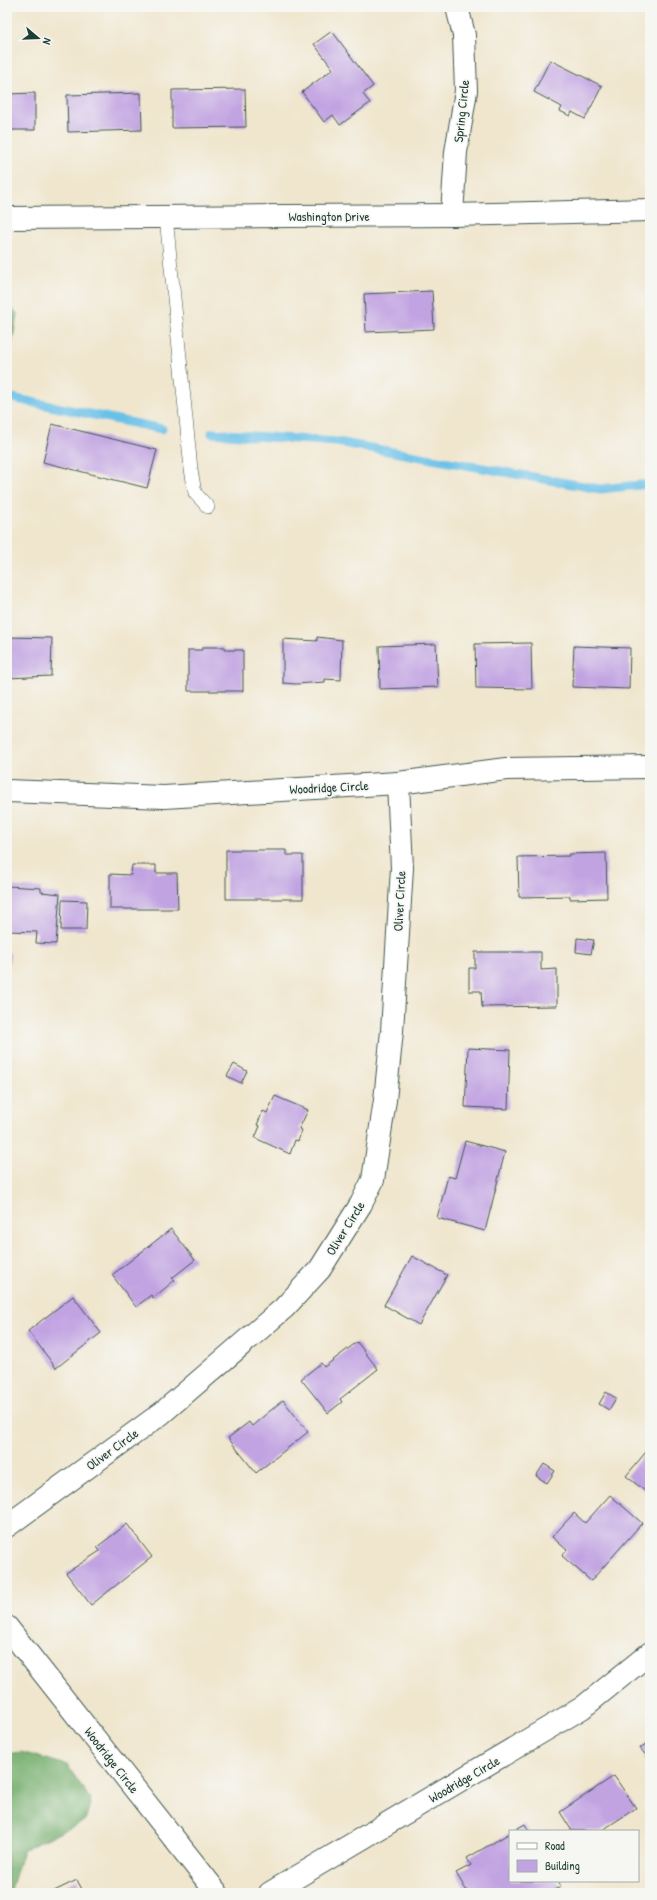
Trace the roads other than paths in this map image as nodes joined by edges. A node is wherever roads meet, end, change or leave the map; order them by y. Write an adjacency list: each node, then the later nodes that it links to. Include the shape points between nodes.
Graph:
1 (457, 7): 3 (street, Spring Circle, via 464,36 466,91 456,152)
2 (650, 210): 3 (street, Washington Drive)
3 (452, 215): 4 (street, Washington Drive)
4 (166, 217): 5 (street, Washington Drive); 6 (lane, via 191,470 195,493)
5 (7, 218)
6 (208, 507)
7 (650, 768): 8 (street, Woodridge Circle, via 506,769)
8 (398, 783): 9 (street, Woodridge Circle, via 164,797); 10 (street, Oliver Circle, via 402,868 392,1031 373,1180 361,1204 320,1269 284,1308 162,1412)
9 (7, 791)
10 (7, 1526)
11 (7, 1627): 13 (street, Woodridge Circle)
12 (650, 1653): 14 (street, Woodridge Circle, via 582,1708)
13 (218, 1893)
14 (270, 1893)

